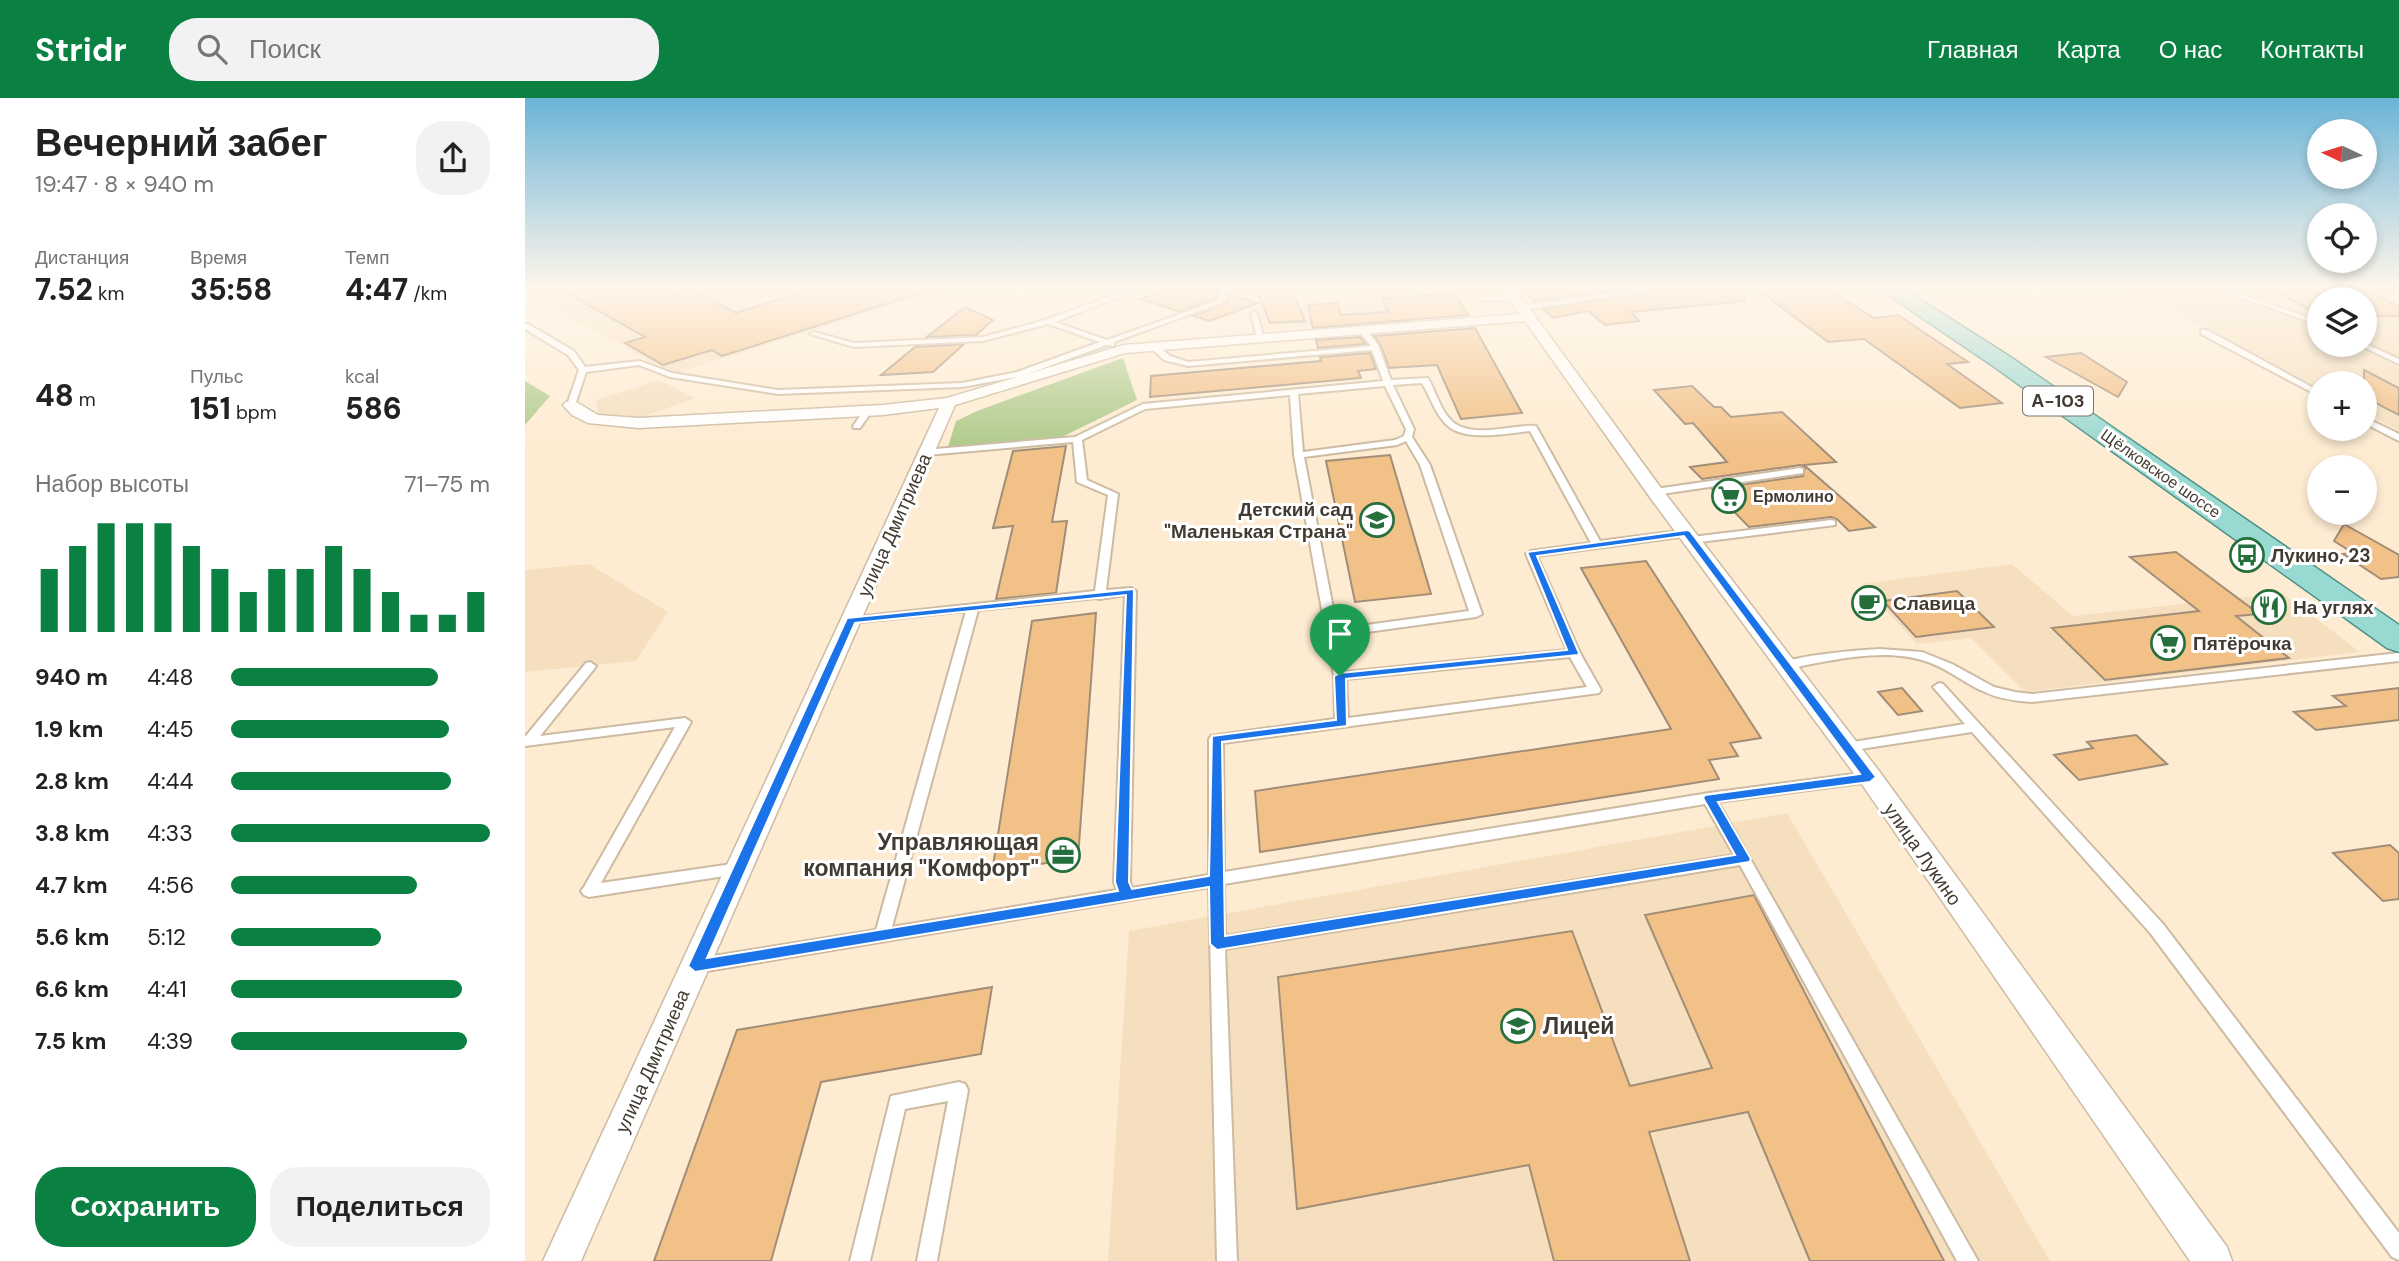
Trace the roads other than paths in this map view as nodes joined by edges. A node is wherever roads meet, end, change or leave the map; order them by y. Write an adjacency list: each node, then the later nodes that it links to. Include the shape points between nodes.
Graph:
1 (549, 340): 17 (lane, via 571,353)
2 (837, 340): 3 (lane, via 854,345)
3 (956, 340)
4 (1100, 340): 11 (lane)
5 (1115, 340): 11 (lane)
6 (1222, 340): 12 (street)
7 (1369, 340): 13 (lane)
8 (1545, 340): 32 (street, улица Лукино)
9 (1969, 340): 40 (main road, Щёлковское шоссе / А-103)
10 (2219, 340): 19 (lane)
11 (1108, 343): 14 (lane); 17 (lane, via 1019,374 962,385 778,392 670,375 640,363)
12 (1153, 346): 13 (lane, via 1167,358 1188,364); 14 (street)
13 (1375, 348): 18 (lane)
14 (1124, 349): 21 (street)
15 (2377, 352): 16 (lane)
16 (2399, 362)
17 (583, 369): 22 (lane)
18 (1388, 383): 20 (lane); 26 (lane, via 1410,429); 35 (lane, via 1425,380 1451,424 1466,431 1533,429)
19 (2307, 388)
20 (1294, 391): 28 (lane, via 1143,407); 30 (lane)
21 (949, 402): 23 (street); 29 (street, улица Дмитриева)
22 (571, 405): 23 (street, via 580,415 602,421 639,423)
23 (868, 411): 24 (lane)
24 (857, 426)
25 (2377, 426): 27 (lane)
26 (1408, 437): 30 (lane); 39 (lane, via 1425,465 1476,614)
27 (2399, 438)
28 (1077, 439): 29 (lane); 36 (lane, via 1082,482 1113,494)
29 (927, 452): 38 (street, улица Дмитриева)
30 (1299, 455): 39 (lane)
31 (1800, 471): 32 (lane)
32 (1655, 492): 34 (street, улица Лукино)
33 (1831, 523): 34 (lane)
34 (1689, 537): 35 (lane); 43 (street, улица Лукино)
35 (1597, 545): 41 (lane, via 1531,554)
36 (1100, 596): 37 (lane); 56 (lane, via 1131,591 1122,882)
37 (973, 608): 38 (lane); 57 (lane)
38 (851, 620): 54 (street, улица Дмитриева)
39 (1332, 633): 45 (lane)
40 (2399, 641)
41 (1574, 653): 45 (lane); 47 (lane, via 1595,690)
42 (2399, 657): 43 (lane, via 2032,698 1989,691 1917,656 1873,654)
43 (1785, 665): 50 (street, улица Лукино)
44 (590, 666): 49 (lane)
45 (1340, 676): 47 (lane)
46 (1939, 687): 48 (lane)
47 (1342, 723): 55 (lane, via 1216,739)
48 (1976, 727): 50 (lane); 60 (lane, via 2157,929)
49 (527, 742): 54 (lane, via 685,723 589,891)
50 (1847, 747): 51 (street, улица Лукино)
51 (1870, 777): 52 (lane); 66 (street, улица Лукино)
52 (1709, 798): 53 (lane); 55 (lane)
53 (1744, 859): 58 (lane); 65 (lane)
54 (739, 869): 59 (street, улица Дмитриева)
55 (1216, 881): 56 (lane); 58 (lane)
56 (1127, 895): 57 (lane)
57 (882, 935): 59 (lane)
58 (1217, 944): 64 (lane)
59 (695, 966): 61 (street, улица Дмитриева)
60 (2399, 1250)
61 (562, 1261)
62 (860, 1261): 63 (lane, via 897,1102 959,1090)
63 (927, 1261)
64 (1227, 1261)
65 (1968, 1261)
66 (2213, 1261)

